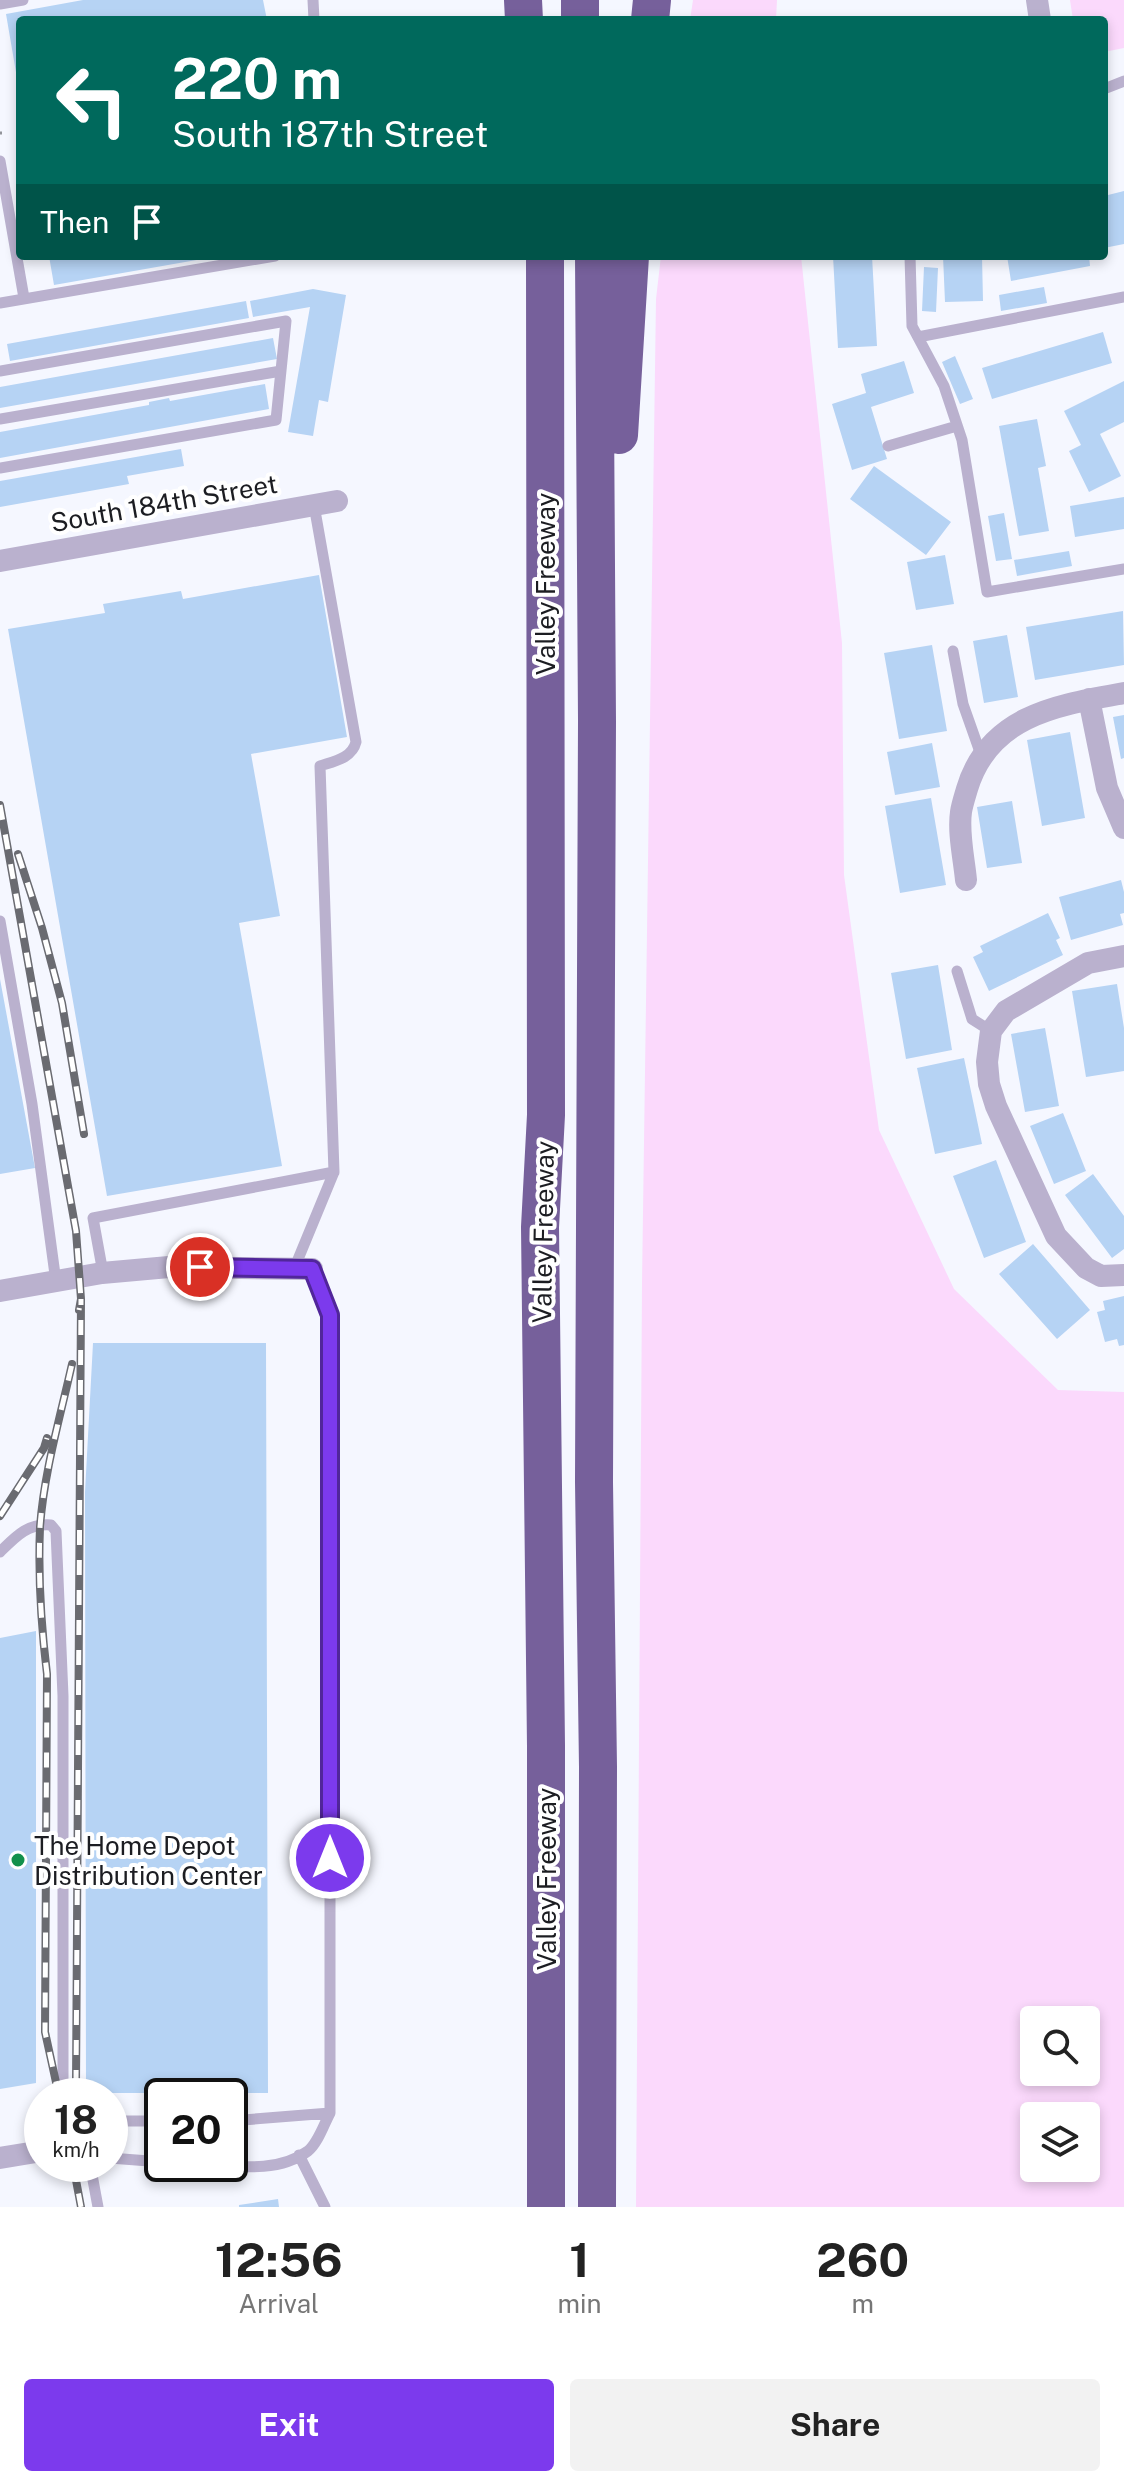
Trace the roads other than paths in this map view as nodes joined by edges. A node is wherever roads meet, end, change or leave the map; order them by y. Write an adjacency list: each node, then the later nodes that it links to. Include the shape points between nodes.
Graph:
1 (23, 0): 2 (lane)
2 (0, 4)
3 (0, 161): 4 (lane)
4 (16, 252)
5 (17, 260): 13 (lane)
6 (251, 260): 13 (lane)
7 (545, 260): 54 (highway, Valley Freeway, via 546,1115 540,1227)
8 (580, 260): 55 (highway)
9 (594, 260): 29 (highway, Valley Freeway)
10 (630, 260): 29 (highway, via 612,589)
11 (910, 260): 15 (lane, via 912,326)
12 (1124, 297): 15 (lane)
13 (24, 298): 14 (lane)
14 (0, 303)
15 (918, 337): 19 (lane, via 944,386)
16 (0, 371): 17 (lane, via 286,321)
17 (281, 371): 18 (lane); 21 (lane, via 276,420)
18 (0, 419)
19 (957, 426): 20 (lane); 25 (lane, via 987,592)
20 (888, 446)
21 (0, 468)
22 (337, 501): 23 (street, South 184th Street)
23 (314, 505): 24 (street, South 184th Street); 37 (lane, via 356,742 349,755 320,766)
24 (0, 561)
25 (1124, 569)
26 (953, 651): 30 (lane, via 963,704)
27 (1124, 693): 28 (street)
28 (1089, 699): 30 (street, via 1020,722 997,736); 31 (street, via 1107,788)
29 (597, 721): 56 (highway, Valley Freeway)
30 (981, 755): 32 (street, via 960,813)
31 (1124, 828)
32 (966, 880)
33 (0, 921): 41 (lane)
34 (1124, 956): 36 (street, via 1088,963 1006,1011)
35 (957, 971): 36 (lane, via 972,1019)
36 (991, 1031): 40 (street, via 989,1084 1056,1236 1086,1268 1101,1276)
37 (334, 1172): 38 (lane); 39 (lane, via 93,1218)
38 (303, 1269): 39 (street, via 169,1267); 45 (lane, via 330,1315)
39 (103, 1273): 41 (street)
40 (1124, 1275)
41 (56, 1282): 42 (street)
42 (0, 1291)
43 (0, 1552): 44 (lane, via 31,1527 51,1525 56,1531 63,1696)
44 (63, 2078)
45 (330, 2113): 46 (lane); 47 (lane)
46 (248, 2120)
47 (304, 2152): 50 (lane, via 287,2161); 53 (lane)
48 (24, 2154): 49 (street)
49 (0, 2158)
50 (248, 2167)
51 (93, 2182): 52 (lane)
52 (98, 2207)
53 (325, 2207)
54 (546, 2207)
55 (583, 2207)
56 (597, 2207)

